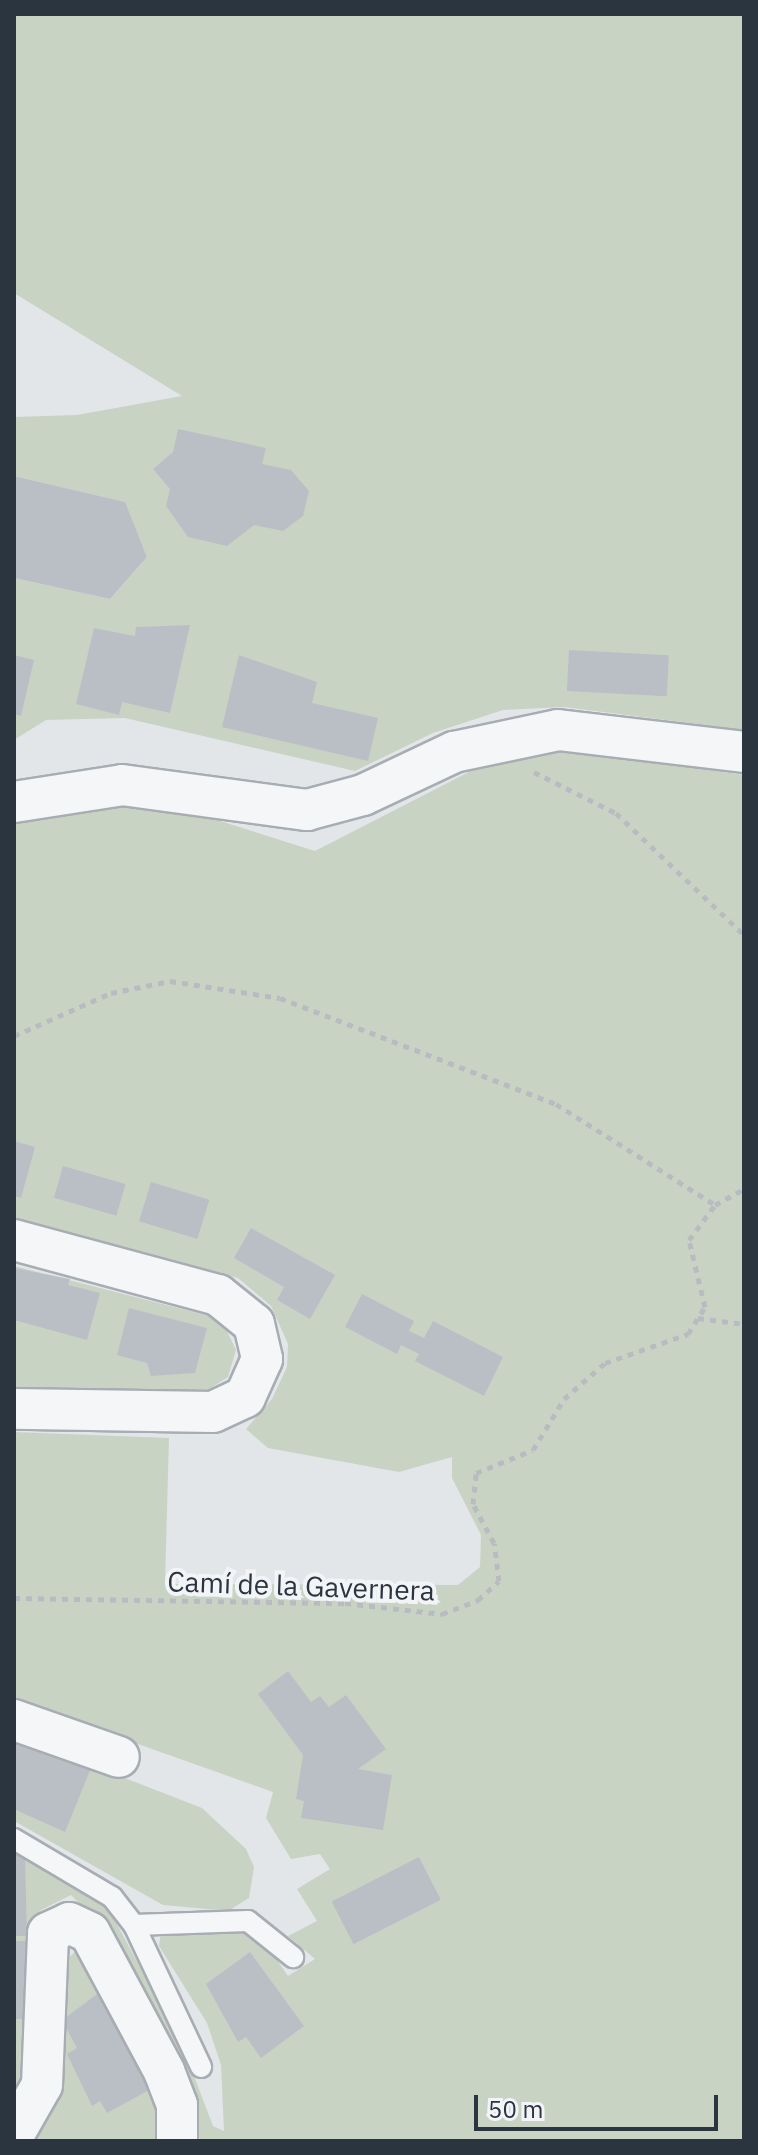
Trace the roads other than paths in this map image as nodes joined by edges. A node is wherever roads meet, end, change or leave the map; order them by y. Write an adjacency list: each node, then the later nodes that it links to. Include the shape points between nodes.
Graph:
1 (744, 752): 2 (street, via 558,730 495,740 307,810 122,785)
2 (14, 802)
3 (14, 1240): 4 (street, via 218,1295 254,1324 262,1359 245,1397 213,1412)
4 (14, 1409)
5 (14, 1720): 6 (street)
6 (119, 1757)
7 (14, 1839): 8 (lane, via 112,1897)
8 (134, 1925): 9 (lane, via 248,1921); 10 (lane)
9 (293, 1957)
10 (201, 2067)
11 (14, 2134): 12 (street, via 35,2110 42,2085 48,1933 69,1923 90,1933 164,2071 177,2105)
12 (177, 2141)

